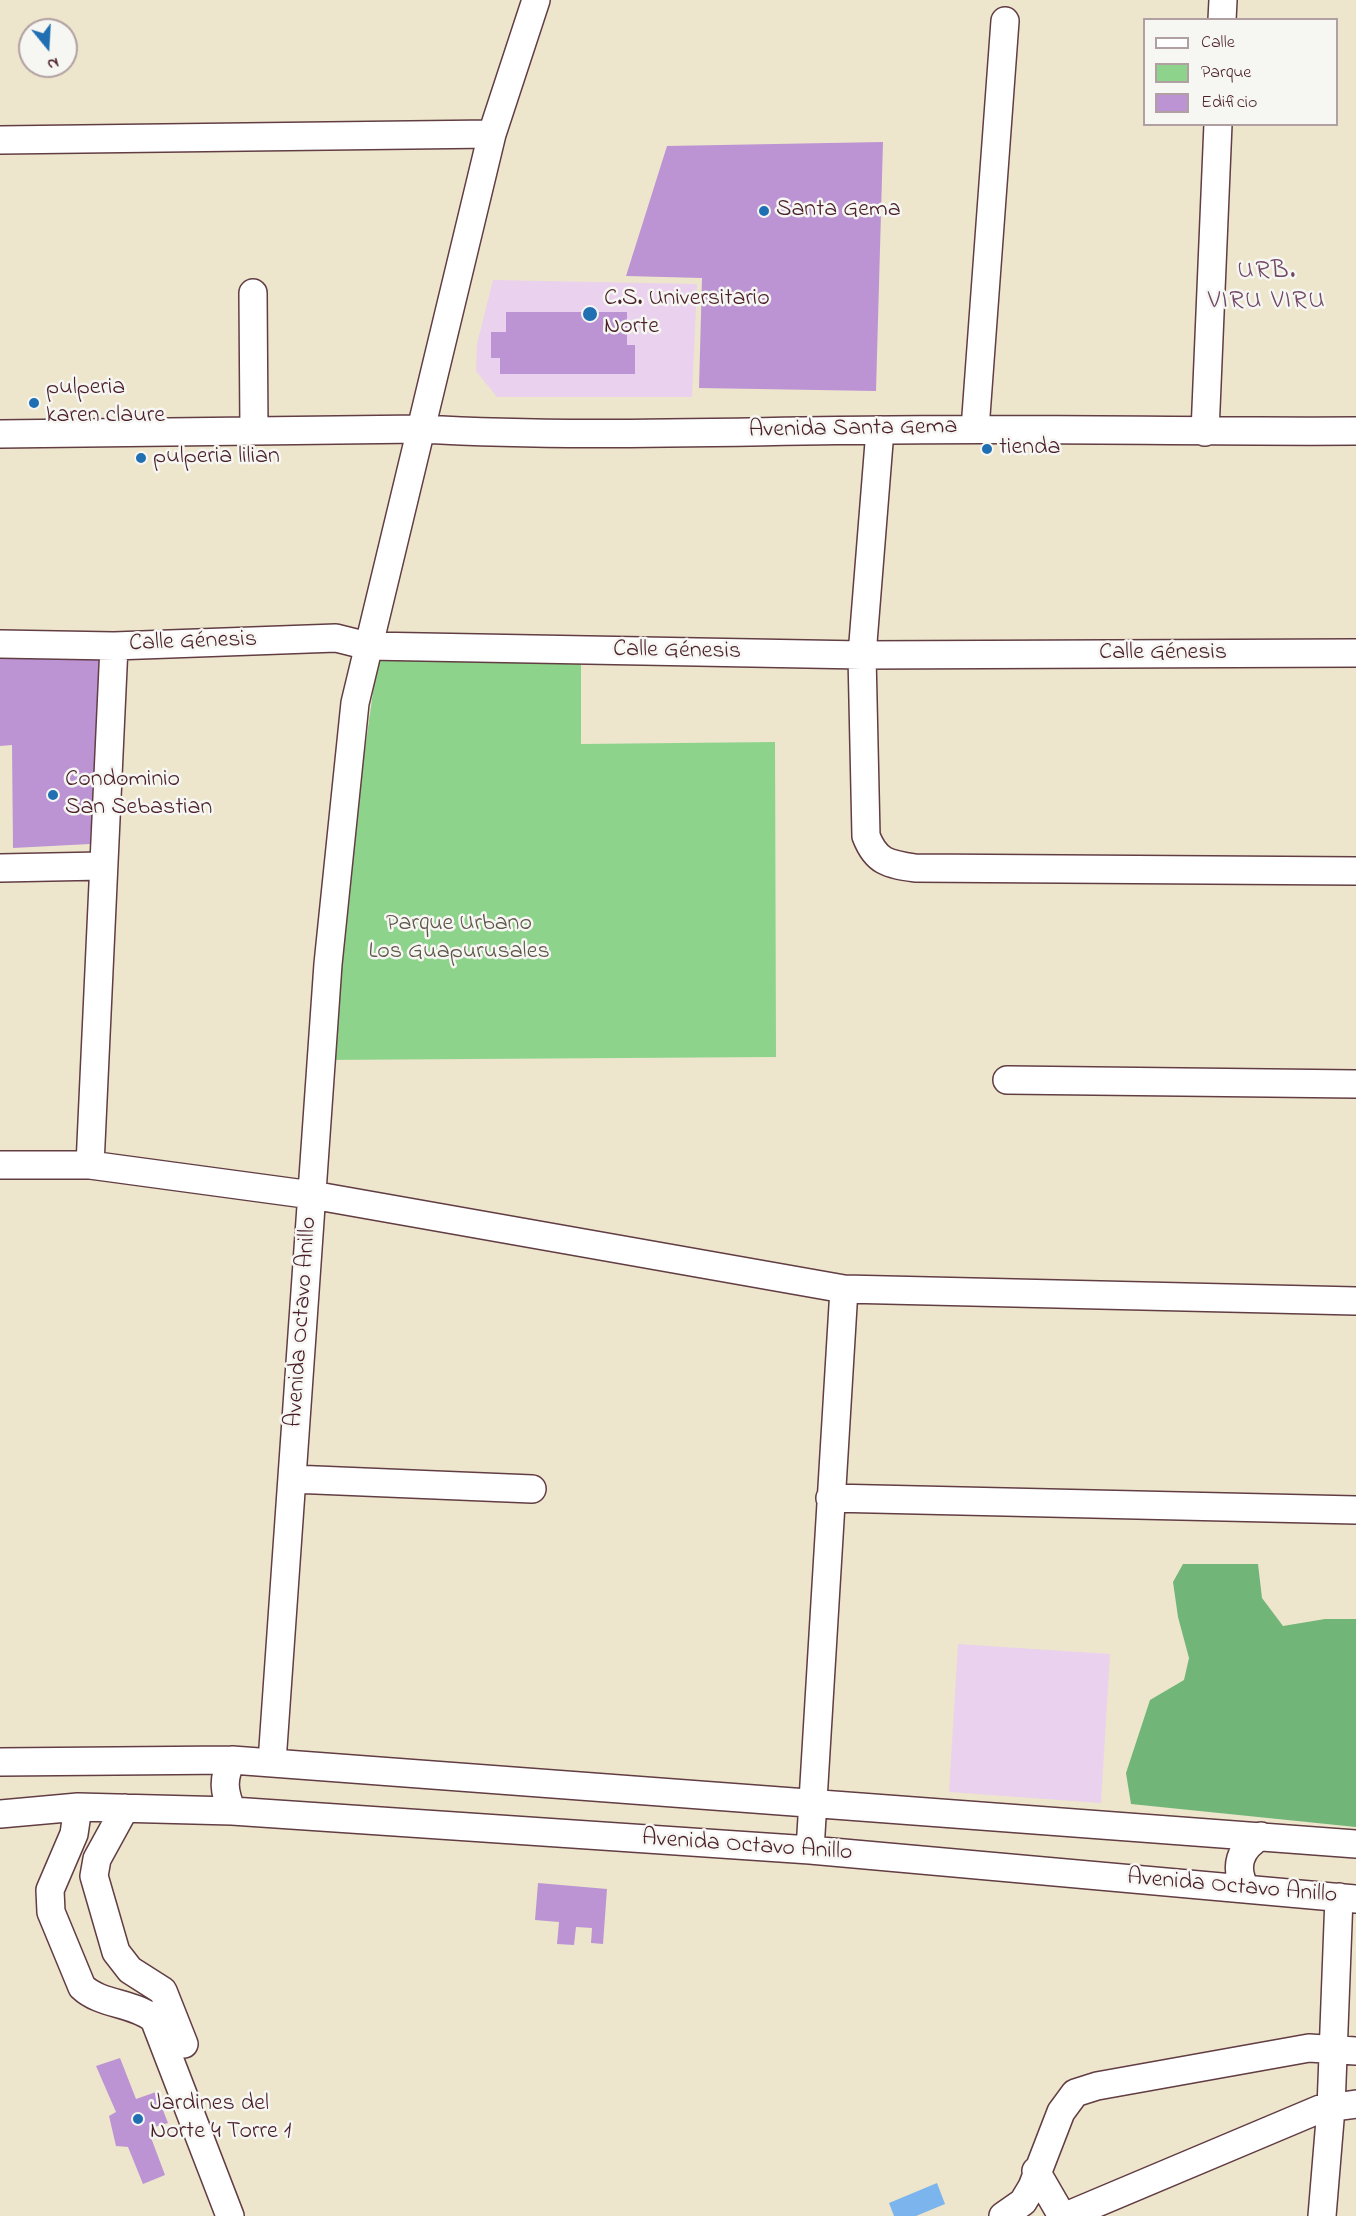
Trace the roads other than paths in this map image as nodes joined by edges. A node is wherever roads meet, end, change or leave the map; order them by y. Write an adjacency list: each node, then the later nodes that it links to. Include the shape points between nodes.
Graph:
1 (537, 0): 6 (street)
2 (1223, 0): 3 (street)
3 (1222, 18)
4 (1005, 21): 10 (street)
5 (1218, 126): 14 (street)
6 (492, 134): 7 (street); 9 (street)
7 (0, 140)
8 (254, 292): 13 (street)
9 (422, 429): 11 (street, Avenida Santa Gema, via 652,433); 13 (street, Avenida Santa Gema); 18 (street)
10 (975, 429): 11 (street, Avenida Santa Gema); 14 (street, Avenida Santa Gema)
11 (880, 430): 20 (street)
12 (1356, 430): 14 (street, Avenida Santa Gema)
13 (254, 431): 15 (street, Avenida Santa Gema)
14 (1205, 432)
15 (0, 434)
16 (0, 644): 17 (street, Calle Génesis)
17 (114, 646): 18 (street, Calle Génesis, via 336,638); 21 (street)
18 (368, 646): 20 (street, Calle Génesis); 28 (street, via 355,703 328,964)
19 (1356, 653): 20 (street, Calle Génesis)
20 (862, 655): 23 (street, via 866,836 873,854 892,865)
21 (102, 866): 22 (street); 27 (street)
22 (0, 868)
23 (1356, 871)
24 (1007, 1080): 25 (street)
25 (1356, 1084)
26 (0, 1165): 27 (street, Avenida Octavo Anillo)
27 (90, 1165): 28 (street, Avenida Octavo Anillo)
28 (312, 1195): 29 (street); 31 (street, Avenida Octavo Anillo)
29 (844, 1289): 30 (street); 33 (street)
30 (1356, 1301)
31 (292, 1479): 32 (street); 37 (street, Avenida Octavo Anillo)
32 (532, 1489)
33 (830, 1497): 34 (street); 38 (street)
34 (1356, 1510)
35 (232, 1760): 36 (street, Avenida Octavo Anillo); 37 (street, Avenida Octavo Anillo); 41 (street, via 224,1781)
36 (0, 1762)
37 (272, 1762): 38 (street, Avenida Octavo Anillo)
38 (814, 1803): 43 (street, Avenida Octavo Anillo); 45 (street)
39 (78, 1807): 40 (street, Avenida Octavo Anillo); 42 (street, Avenida Octavo Anillo); 51 (street, via 74,1834 50,1890 51,1912 82,1987 91,1995 145,2012 154,2019)
40 (126, 1808): 41 (street, Avenida Octavo Anillo); 52 (street, via 97,1859 94,1876 102,1906 116,1952 130,1970 163,1991)
41 (232, 1811): 45 (street, Avenida Octavo Anillo)
42 (0, 1814)
43 (1261, 1836): 44 (street, Avenida Octavo Anillo); 46 (street, via 1239,1859 1240,1880)
44 (1356, 1844)
45 (810, 1850): 46 (street, Avenida Octavo Anillo)
46 (1246, 1889): 47 (street, Avenida Octavo Anillo)
47 (1348, 1898): 48 (street)
48 (1344, 2050): 49 (street); 50 (street, via 1308,2048 1075,2093 1061,2112)
49 (1343, 2106): 54 (street, via 1320,2109); 55 (street)
50 (1036, 2171): 53 (street, via 1023,2202); 54 (street)
51 (230, 2216)
52 (250, 2216)
53 (1003, 2216)
54 (1064, 2216)
55 (1322, 2216)

